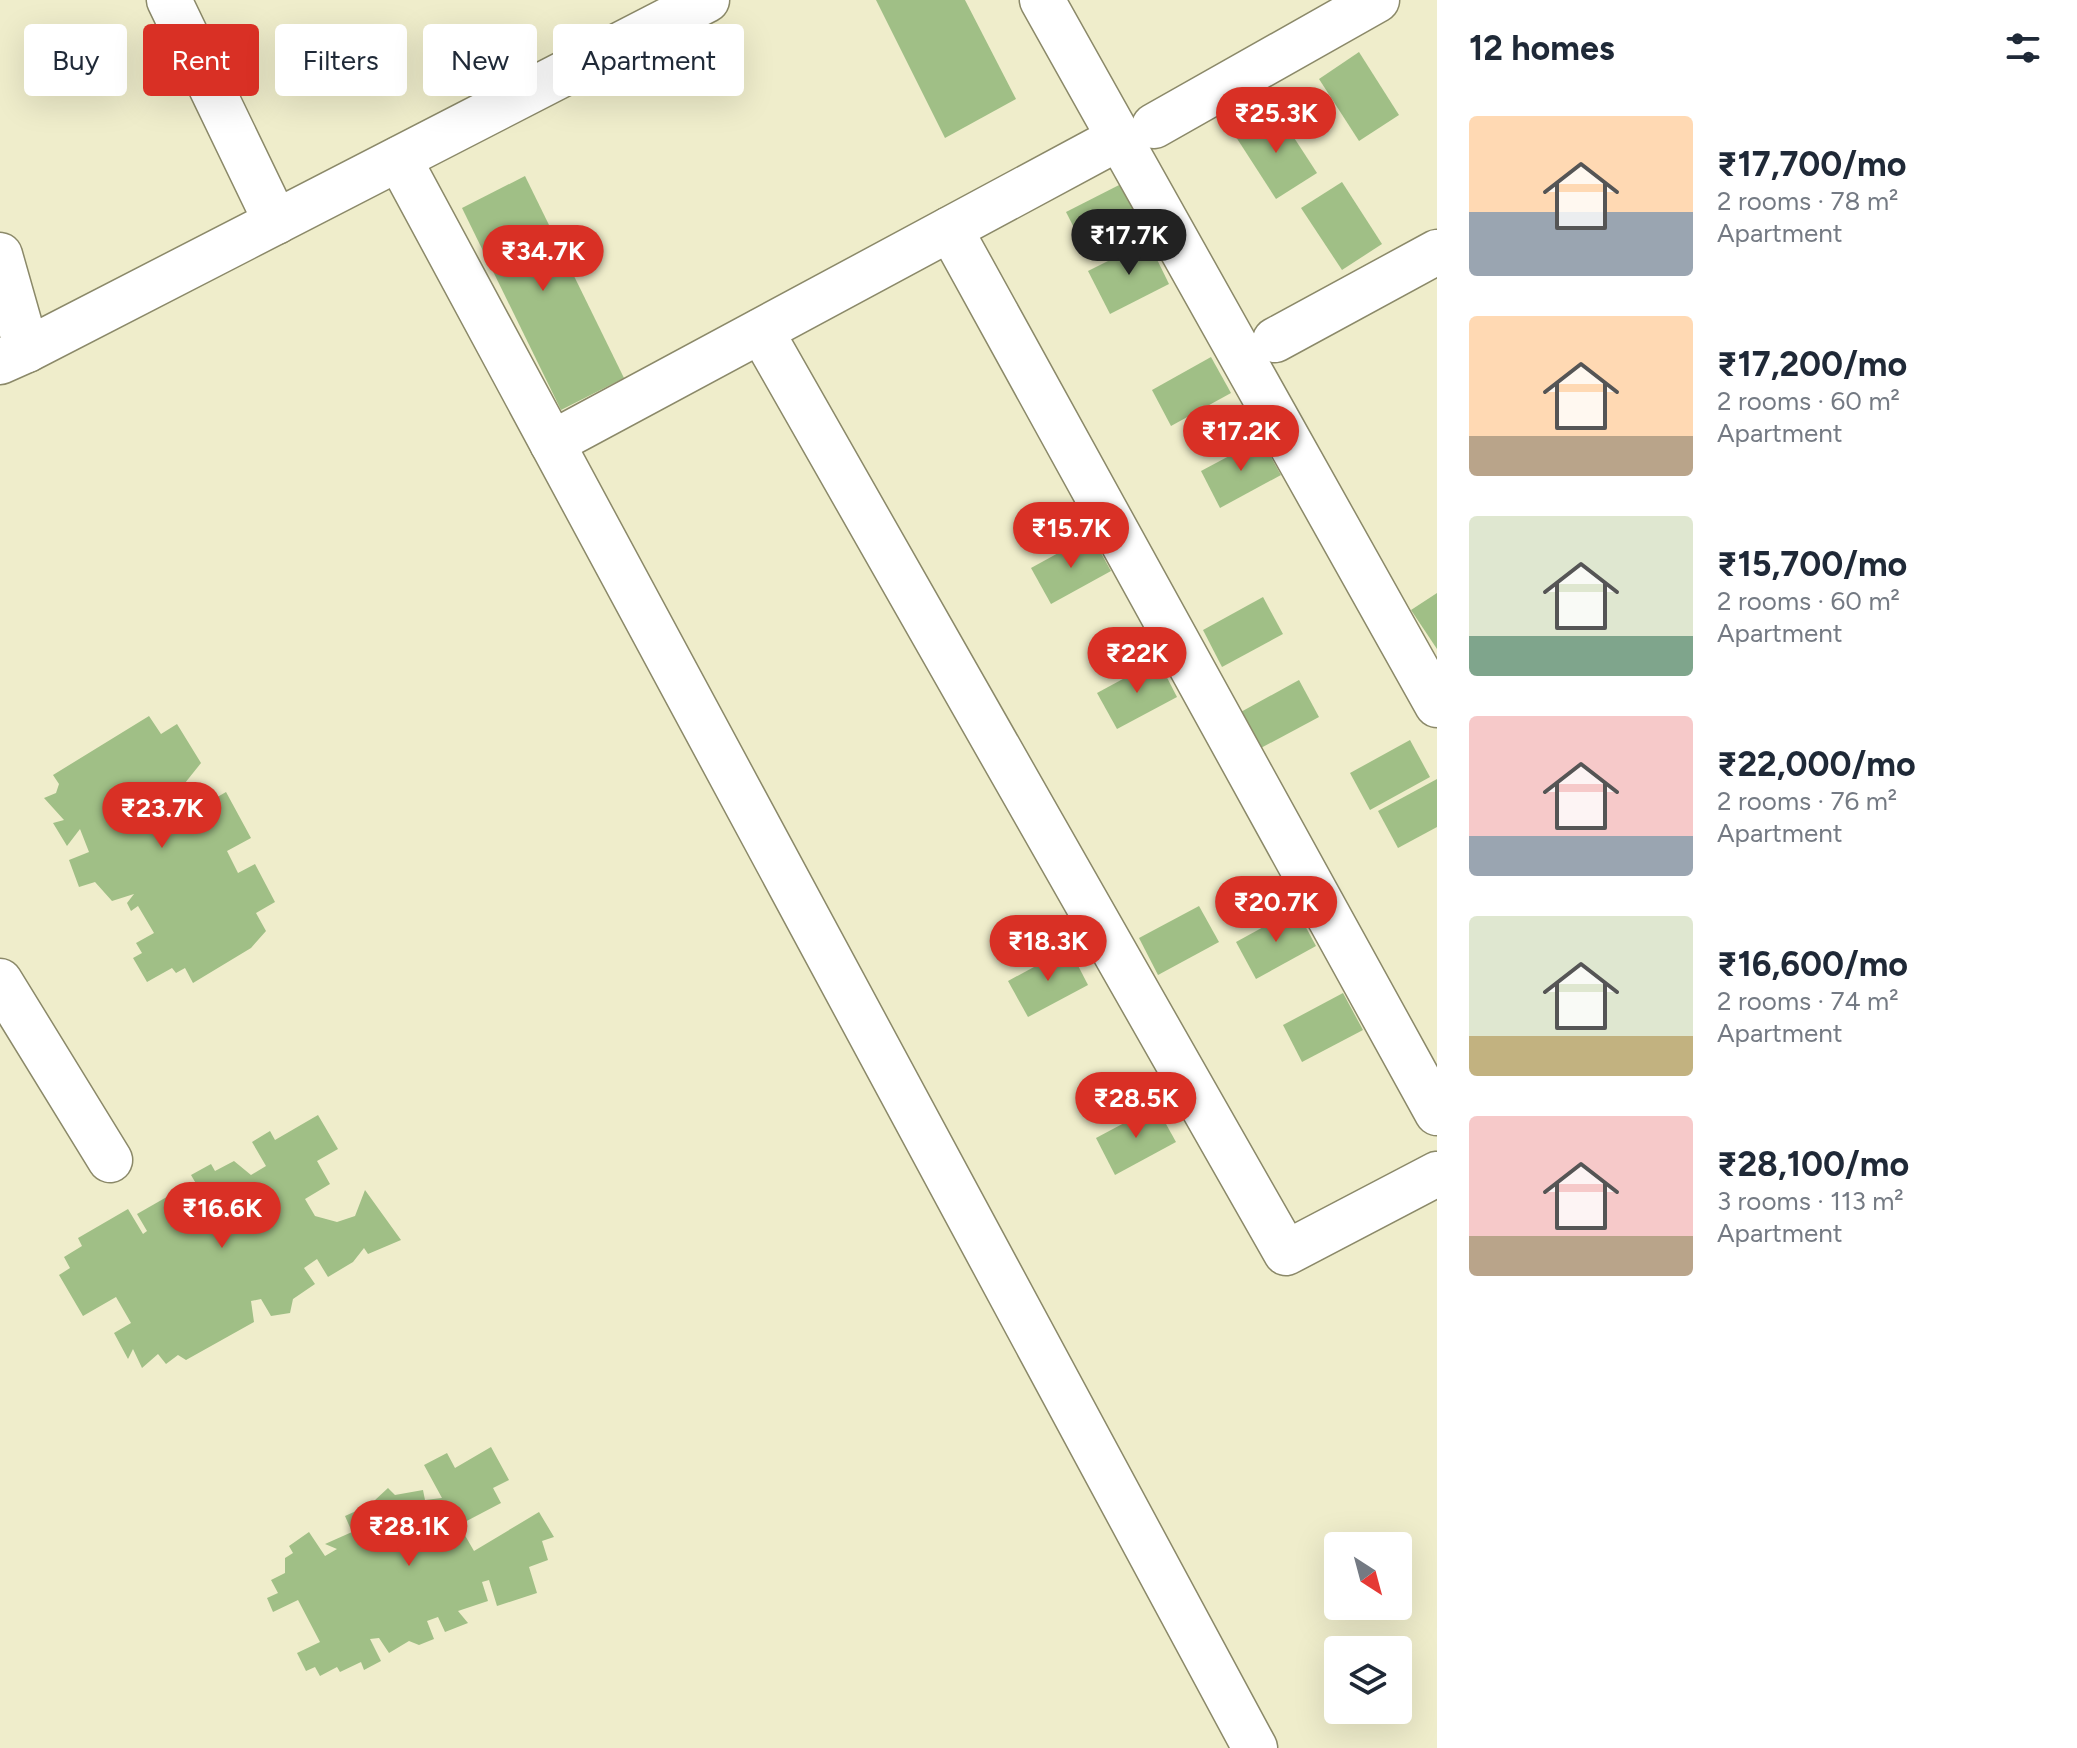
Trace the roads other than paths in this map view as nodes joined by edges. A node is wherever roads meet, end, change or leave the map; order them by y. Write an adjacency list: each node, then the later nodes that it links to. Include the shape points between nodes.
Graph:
1 (169, 0): 7 (street)
2 (707, 0): 6 (street)
3 (1042, 0): 5 (street)
4 (1377, 0): 5 (street)
5 (1136, 132): 8 (street); 15 (street)
6 (399, 159): 7 (street); 14 (street)
7 (276, 222): 13 (street)
8 (950, 229): 11 (street); 17 (street)
9 (1437, 252): 12 (street)
10 (0, 255): 13 (street)
11 (761, 331): 14 (street); 19 (street, via 1286,1253)
12 (1275, 340)
13 (13, 356)
14 (552, 443): 20 (street)
15 (1437, 705)
16 (0, 981): 18 (street)
17 (1437, 1113)
18 (110, 1160)
19 (1437, 1174)
20 (1255, 1748)

